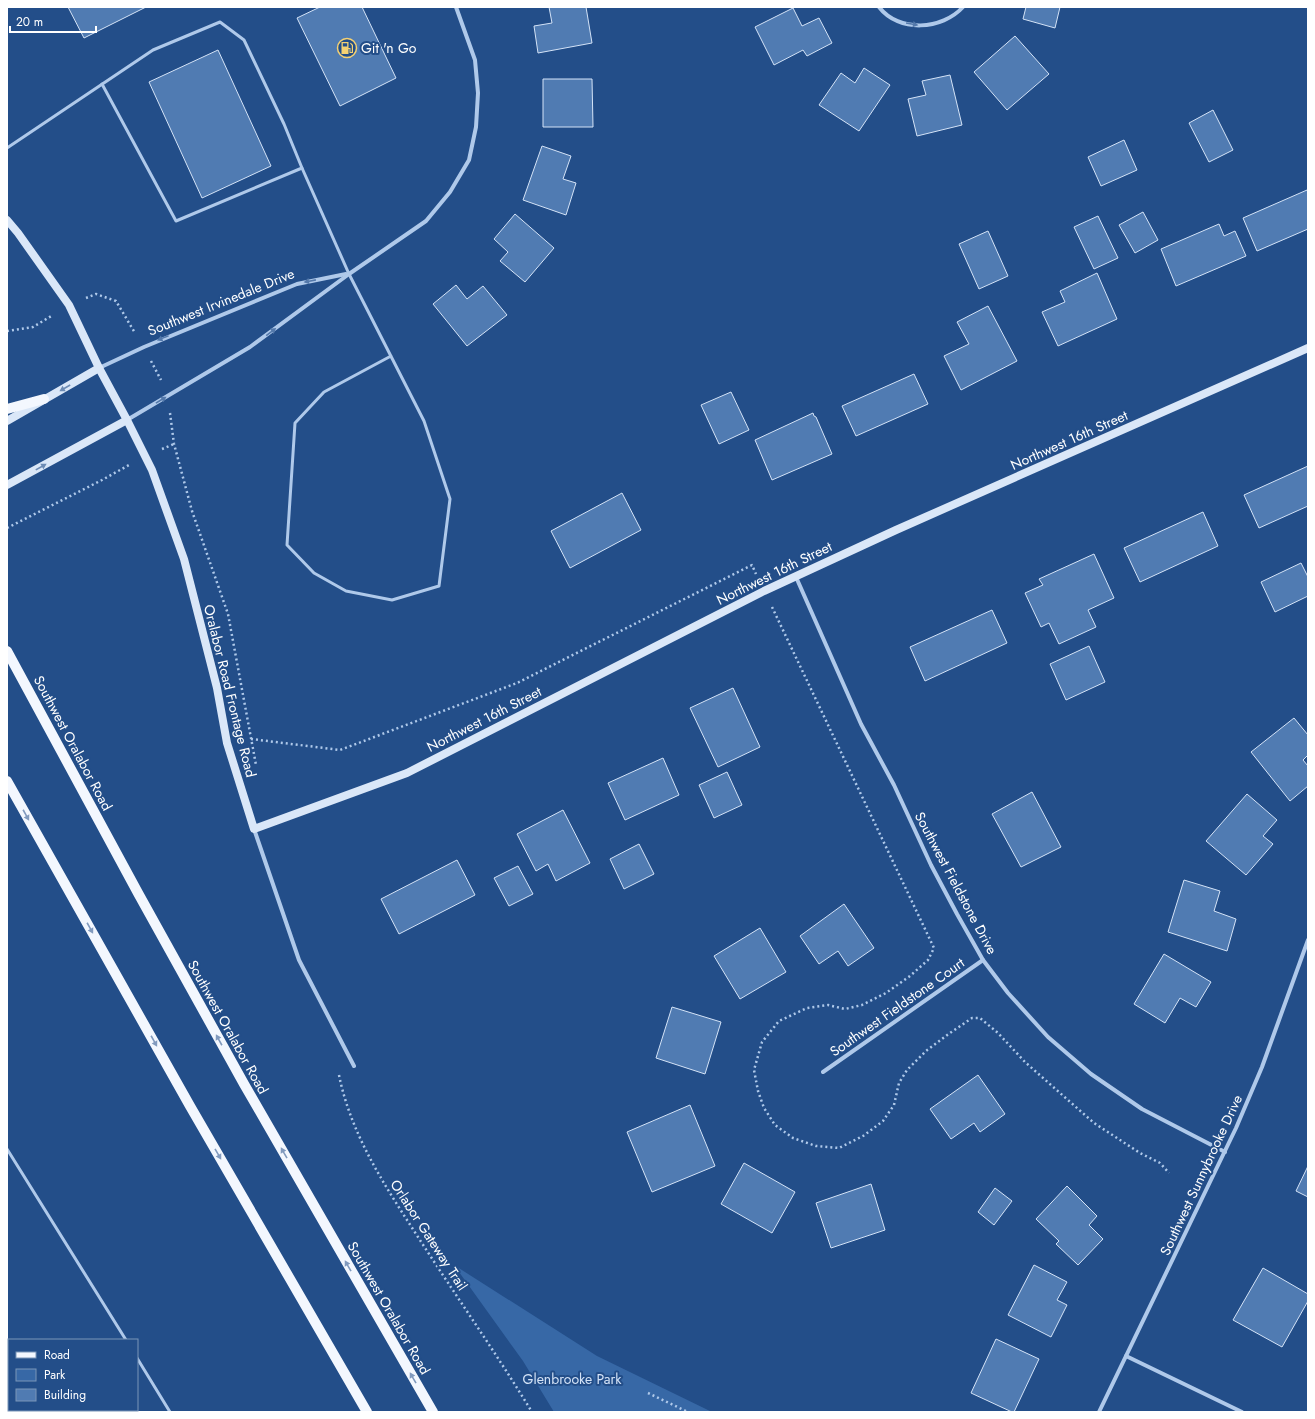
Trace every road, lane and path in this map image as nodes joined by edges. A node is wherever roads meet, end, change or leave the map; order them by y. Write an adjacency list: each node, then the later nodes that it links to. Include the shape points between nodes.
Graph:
1 (456, 7): 8 (street, via 475,60 478,93 476,127 468,160 450,192 426,221)
2 (879, 7): 3 (street, one-way to 3, via 897,21 917,26 938,23 957,14)
3 (963, 7)
4 (102, 84): 5 (lane); 6 (lane, via 176,221); 6 (lane, via 153,50 220,22 244,40)
5 (7, 148)
6 (302, 168): 8 (lane)
7 (7, 220): 11 (main road, Oralabor Road Frontage Road, via 69,305)
8 (349, 274): 10 (lane); 11 (street, Southwest Irvinedale Drive, one-way to 11, via 297,284); 14 (street, one-way to 8, via 250,348)
9 (1308, 348): 20 (main road, Northwest 16th Street)
10 (391, 356): 10 (lane, via 424,421 450,499 439,586 392,600 346,591 314,573 287,545 295,423 324,392)
11 (99, 368): 12 (main road, Southwest Irvinedale Drive, one-way to 12); 14 (main road, Oralabor Road Frontage Road)
12 (44, 399): 13 (main road); 15 (main road, Southwest Irvinedale Drive)
13 (7, 409)
14 (127, 420): 17 (main road, Oralabor Road Frontage Road); 18 (main road, one-way to 14)
15 (7, 421)
16 (174, 444): 17 (path)
17 (145, 456): 19 (path); 25 (main road, Oralabor Road Frontage Road, via 184,559 217,688 227,743)
18 (7, 485)
19 (7, 528)
20 (796, 576): 21 (main road, Northwest 16th Street); 27 (street, Southwest Fieldstone Drive, via 861,724 894,785 935,872)
21 (764, 591): 23 (path, via 752,565 517,683 340,750); 25 (main road, Northwest 16th Street, via 407,773); 32 (path, via 934,948 928,960 886,993 845,1009 828,1005 808,1008 779,1021 762,1042 754,1070 764,1108 775,1125 793,1138 816,1146 839,1148 862,1136 883,1121 894,1105 899,1083 907,1070 926,1051 950,1033 972,1018 980,1018 1094,1123 1160,1164)
22 (7, 652): 39 (main road, Southwest Oralabor Road, one-way to 22, via 244,1084)
23 (251, 739)
24 (7, 781): 38 (main road, one-way to 38, via 190,1106)
25 (254, 829): 28 (street, Oralabor Road Frontage Road, via 300,960)
26 (1308, 940): 31 (street, Southwest Sunnybrooke Drive, via 1262,1068)
27 (984, 960): 29 (street, Southwest Fieldstone Court); 31 (street, Southwest Fieldstone Drive, via 1008,993 1048,1037 1091,1074 1142,1110)
28 (354, 1066): 40 (path, Orlabor Gateway Trail, via 339,1075 343,1095 360,1141 384,1185)
29 (823, 1072)
30 (7, 1149): 33 (lane)
31 (1225, 1152): 34 (street, Southwest Sunnybrooke Drive)
32 (1169, 1173)
33 (125, 1339)
34 (1126, 1356): 42 (street, Southwest Sunnybrooke Drive); 43 (street)
35 (138, 1360): 37 (lane)
36 (648, 1393): 41 (path)
37 (170, 1412)
38 (367, 1412)
39 (433, 1412)
40 (532, 1412)
41 (688, 1412)
42 (1099, 1412)
43 (1242, 1412)

